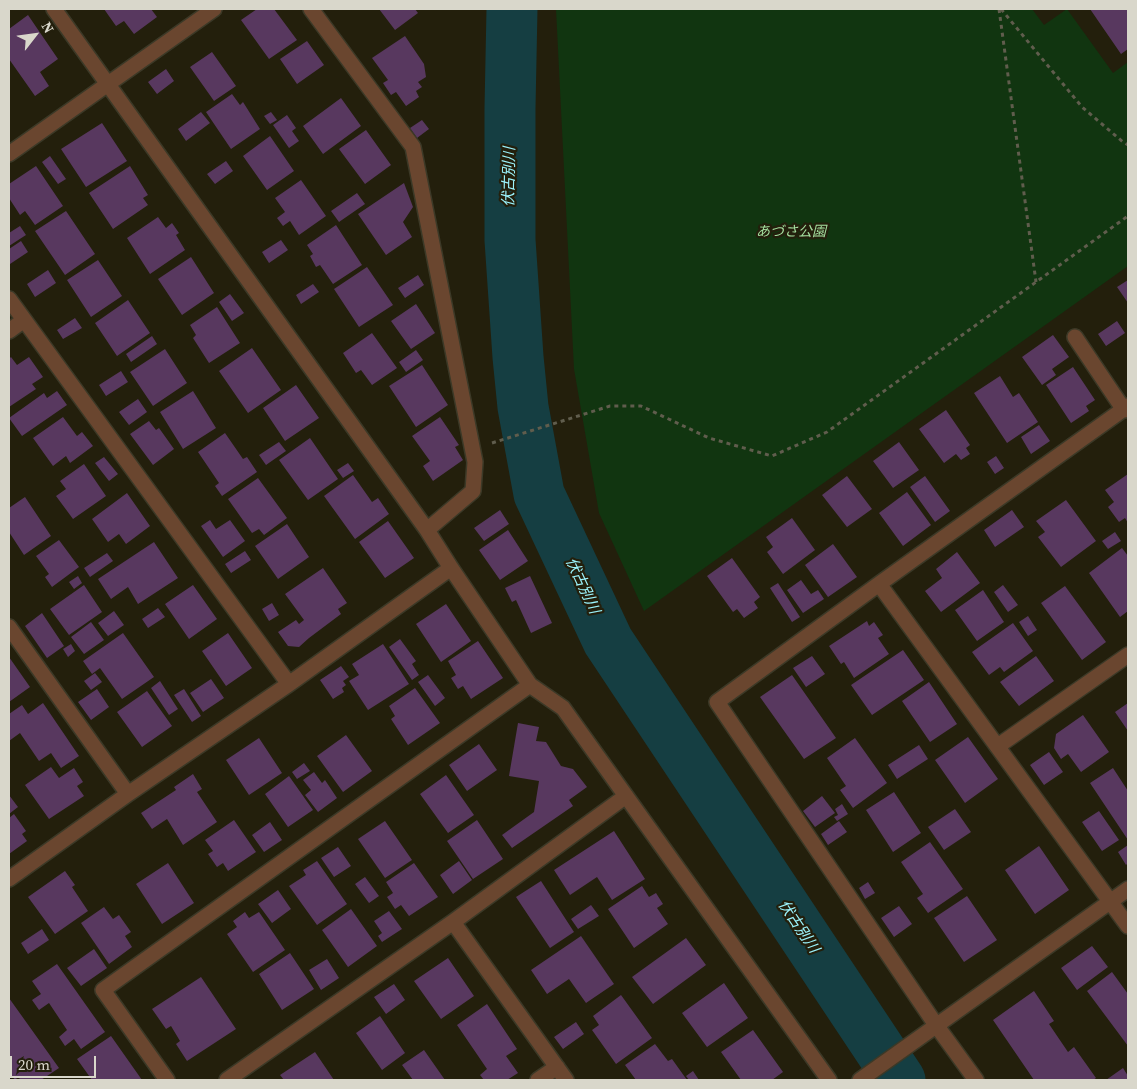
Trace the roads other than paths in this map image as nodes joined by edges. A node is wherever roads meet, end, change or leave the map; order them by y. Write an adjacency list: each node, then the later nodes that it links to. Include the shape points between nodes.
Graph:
1 (54, 9): 4 (street)
2 (214, 9): 4 (street)
3 (311, 9): 11 (street, via 413,146 475,462 473,492)
4 (107, 84): 5 (street); 11 (street)
5 (9, 154)
6 (9, 299): 7 (street)
7 (24, 320): 8 (street); 16 (street)
8 (9, 331)
9 (1075, 337): 10 (street)
10 (1126, 408): 13 (street)
11 (427, 530): 12 (street)
12 (451, 568): 16 (street); 17 (street)
13 (879, 584): 18 (street); 26 (street, via 717,702)
14 (9, 627): 19 (street)
15 (1128, 655): 18 (street)
16 (289, 684): 19 (street)
17 (530, 685): 20 (street, via 562,708); 29 (street, via 103,990)
18 (998, 746): 23 (street)
19 (128, 794): 21 (street)
20 (626, 796): 24 (street); 33 (street)
21 (9, 879)
22 (1128, 889): 23 (street)
23 (1111, 902): 25 (street); 26 (street)
24 (453, 922): 27 (street); 30 (street)
25 (1128, 926)
26 (936, 1025): 28 (street); 34 (street)
27 (556, 1067): 31 (street); 32 (street)
28 (862, 1079)
29 (167, 1080)
30 (227, 1080)
31 (538, 1080)
32 (566, 1080)
33 (829, 1080)
34 (976, 1080)

